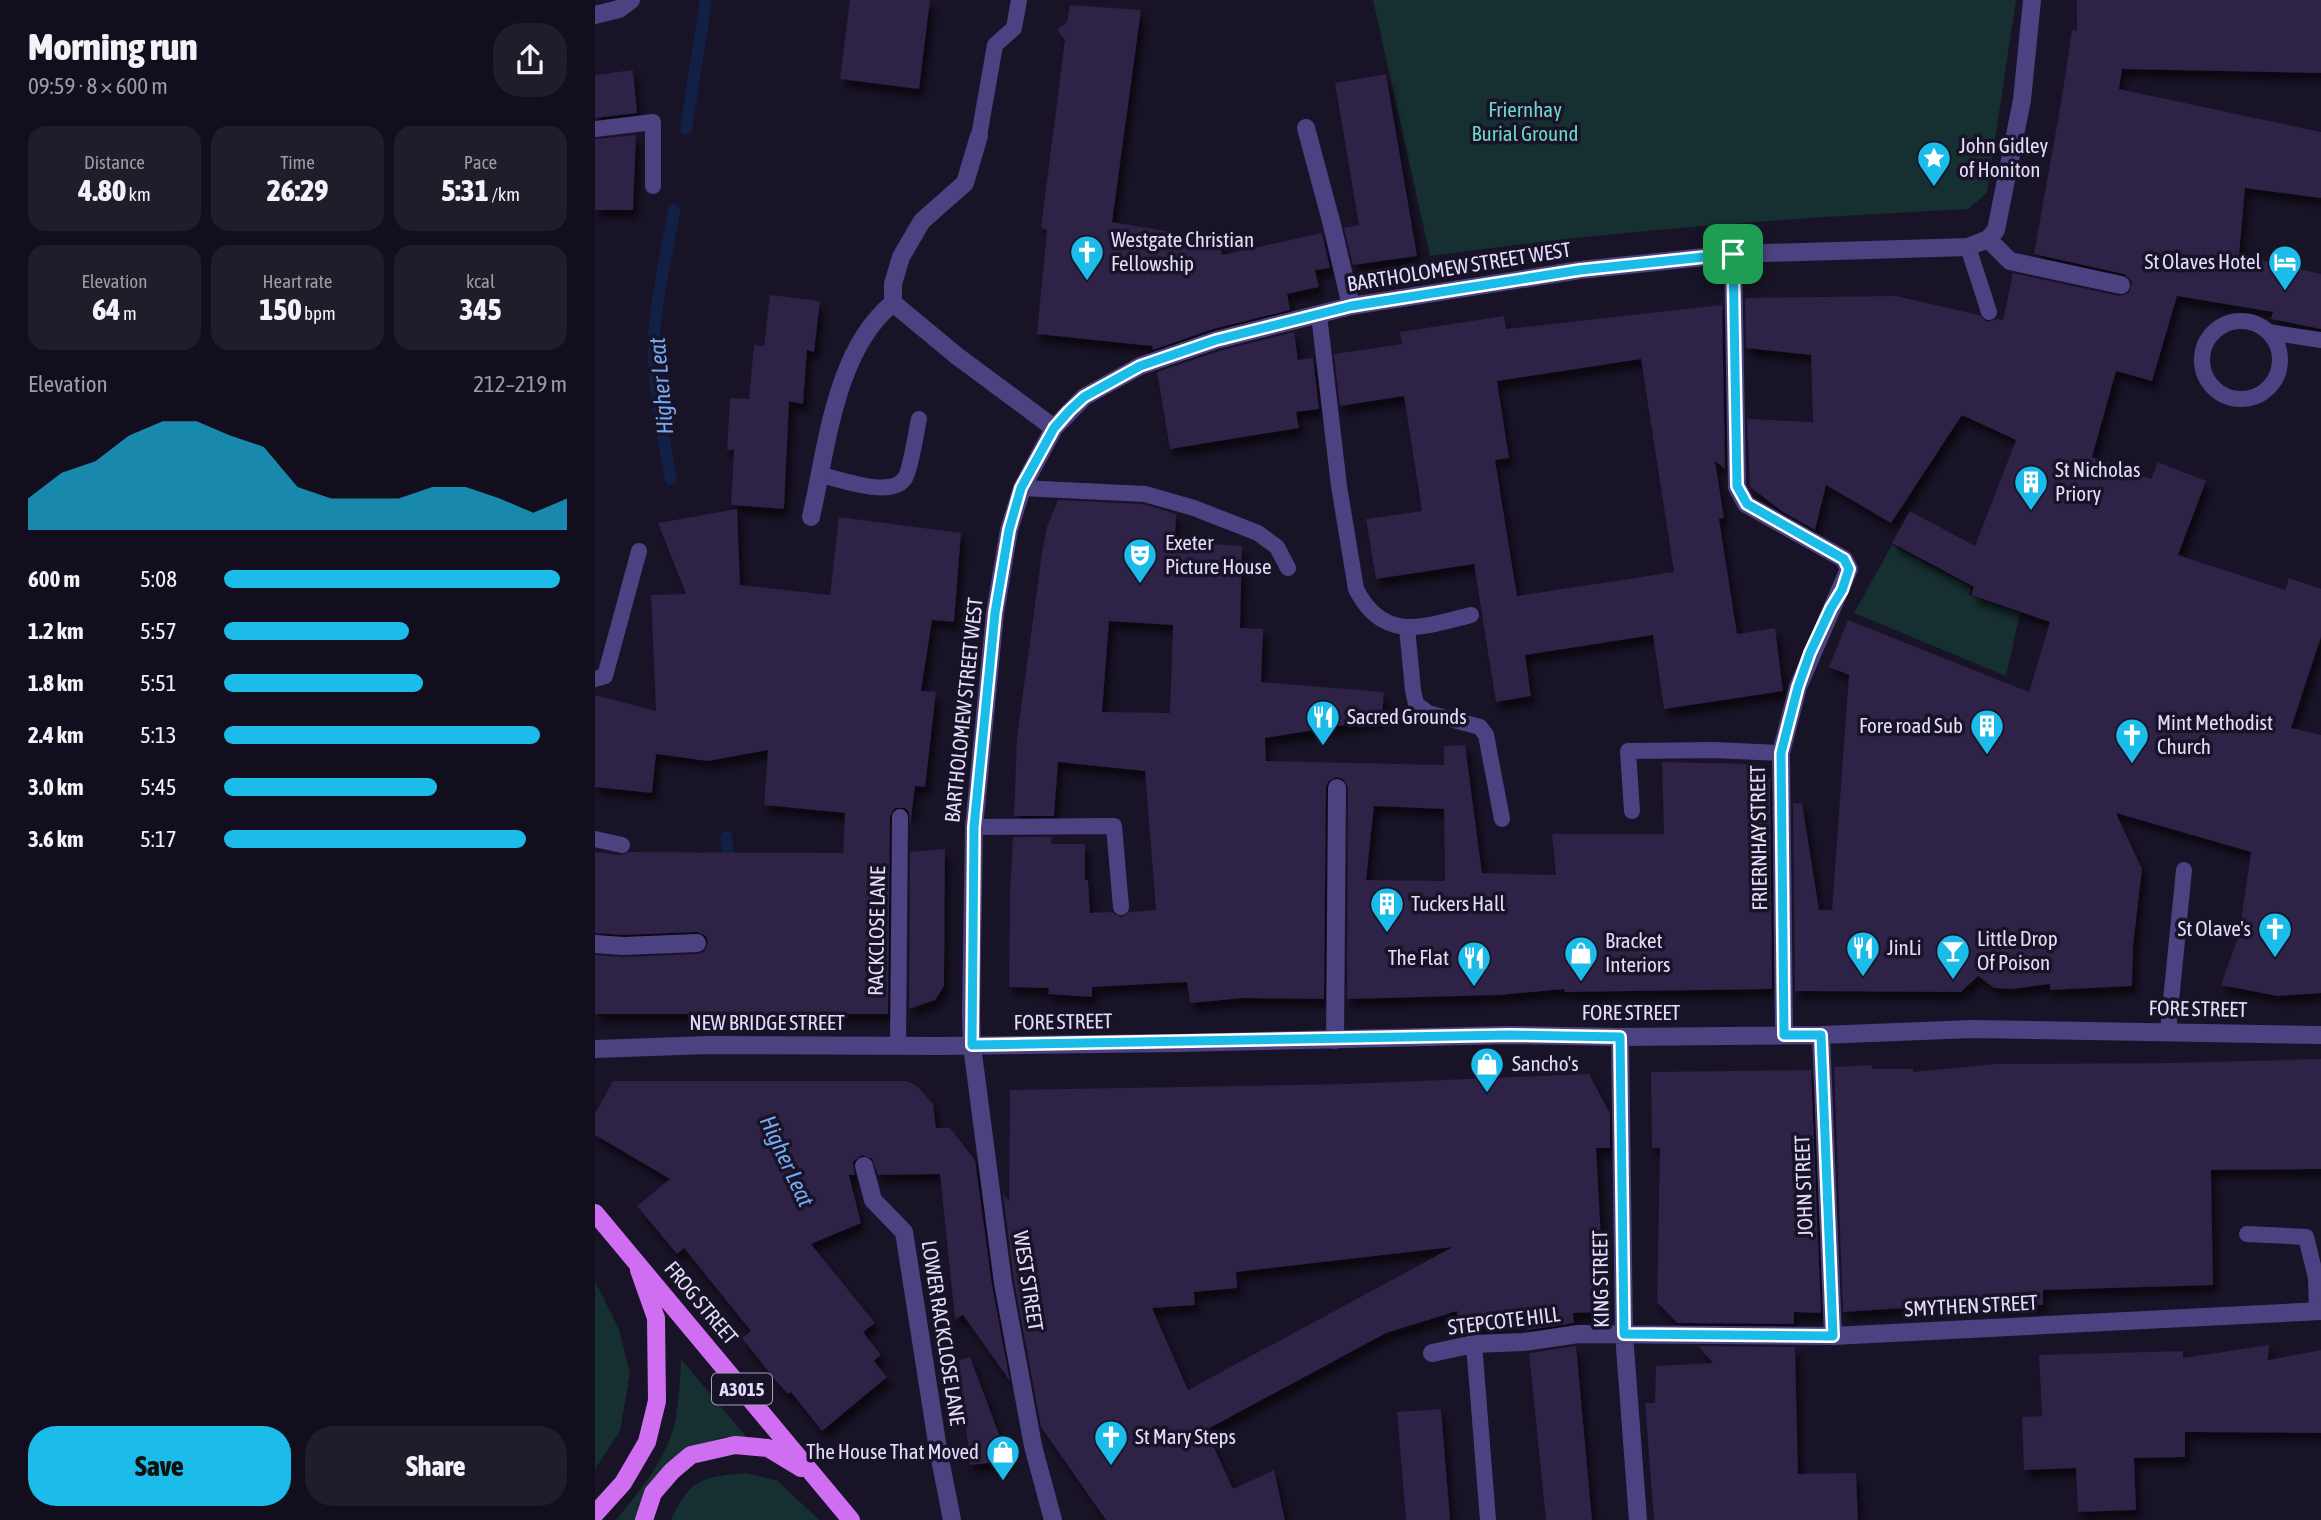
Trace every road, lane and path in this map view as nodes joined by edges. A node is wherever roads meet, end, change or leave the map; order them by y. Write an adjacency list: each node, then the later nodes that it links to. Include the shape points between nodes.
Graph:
1 (631, 0): 4 (street, via 619,9)
2 (1019, 0): 7 (lane, via 1014,28 995,45)
3 (2032, 0): 9 (street, via 2008,178 1996,230)
4 (595, 15)
5 (1306, 128): 14 (street)
6 (595, 129): 8 (lane, via 653,122)
7 (979, 136): 13 (street, via 965,183 922,221 901,257)
8 (653, 186)
9 (1988, 239): 10 (street, BARTHOLOMEW STREET WEST); 12 (street, via 2010,261)
10 (1968, 247): 11 (street, BARTHOLOMEW STREET WEST); 15 (lane)
11 (1733, 254): 14 (street, BARTHOLOMEW STREET WEST, via 1580,270); 29 (street, FRIERNHAY STREET, via 1737,486 1747,504 1844,559 1849,569 1810,653)
12 (2121, 285)
13 (893, 303): 20 (street); 21 (street, via 867,329 854,351 840,387)
14 (1351, 306): 16 (street, BARTHOLOMEW STREET WEST)
15 (1989, 312)
16 (1319, 315): 20 (street, BARTHOLOMEW STREET WEST, via 1216,340 1140,366 1084,397); 27 (lane, via 1356,589 1374,615)
17 (2268, 332): 17 (lane, via 2245,321 2221,326 2211,334 2204,345 2202,370 2216,391 2227,397 2254,397 2274,381 2280,355); 18 (lane)
18 (2321, 340)
19 (919, 419): 21 (lane, via 905,478 895,486 879,488)
20 (1054, 428): 22 (street, BARTHOLOMEW STREET WEST)
21 (821, 475): 23 (street)
22 (1021, 488): 25 (lane, via 1145,494 1194,508 1258,533 1277,547); 34 (street, BARTHOLOMEW STREET WEST, via 995,613)
23 (811, 517)
24 (639, 551): 28 (lane, via 605,676)
25 (1288, 569)
26 (1471, 615): 27 (lane)
27 (1407, 628): 33 (lane, via 1416,704 1428,713 1480,727 1486,735)
28 (595, 679)
29 (1781, 753): 31 (lane, via 1628,751); 42 (street, FRIERNHAY STREET)
30 (1337, 788): 46 (street)
31 (1632, 811)
32 (900, 817): 47 (lane, RACKCLOSE LANE)
33 (1502, 819)
34 (974, 827): 38 (lane, via 1114,827); 48 (street, BARTHOLOMEW STREET WEST)
35 (595, 839): 36 (lane)
36 (622, 845)
37 (2184, 870): 41 (lane)
38 (1121, 907)
39 (697, 943): 40 (street)
40 (595, 944)
41 (2168, 1031): 43 (street, FORE STREET, via 1972,1029); 44 (street, FORE STREET)
42 (1784, 1035): 43 (street, FORE STREET); 45 (street, FORE STREET)
43 (1821, 1035): 57 (street, JOHN STREET)
44 (2321, 1035)
45 (1620, 1037): 46 (street, FORE STREET); 56 (street, KING STREET)
46 (1335, 1040): 48 (street, FORE STREET)
47 (898, 1045): 49 (street, NEW BRIDGE STREET); 50 (street, NEW BRIDGE STREET)
48 (972, 1045): 49 (street, FORE STREET); 65 (street, WEST STREET, via 1003,1283 1033,1446)
49 (940, 1046)
50 (595, 1049)
51 (865, 1166): 64 (street, LOWER RACKCLOSE LANE, via 873,1200 904,1232)
52 (595, 1213): 54 (main road, FROG STREET / A3015)
53 (2247, 1234): 55 (lane, via 2306,1237)
54 (634, 1257): 60 (main road, FROG STREET / A3015); 61 (main road, via 656,1318 657,1401 647,1442 623,1483)
55 (2319, 1311): 57 (street, SMYTHEN STREET)
56 (1624, 1334): 57 (street, SMYTHEN STREET); 58 (street, STEPCOTE HILL); 67 (street, KING STREET)
57 (1833, 1336)
58 (1474, 1344): 59 (street, STEPCOTE HILL); 66 (lane)
59 (1431, 1353)
60 (816, 1477): 62 (main road, via 768,1448 715,1448 691,1455 672,1471 653,1493); 63 (main road, FROG STREET / A3015)
61 (595, 1514)
62 (644, 1520)
63 (852, 1520)
64 (952, 1520)
65 (1053, 1520)
66 (1488, 1520)
67 (1638, 1520)

